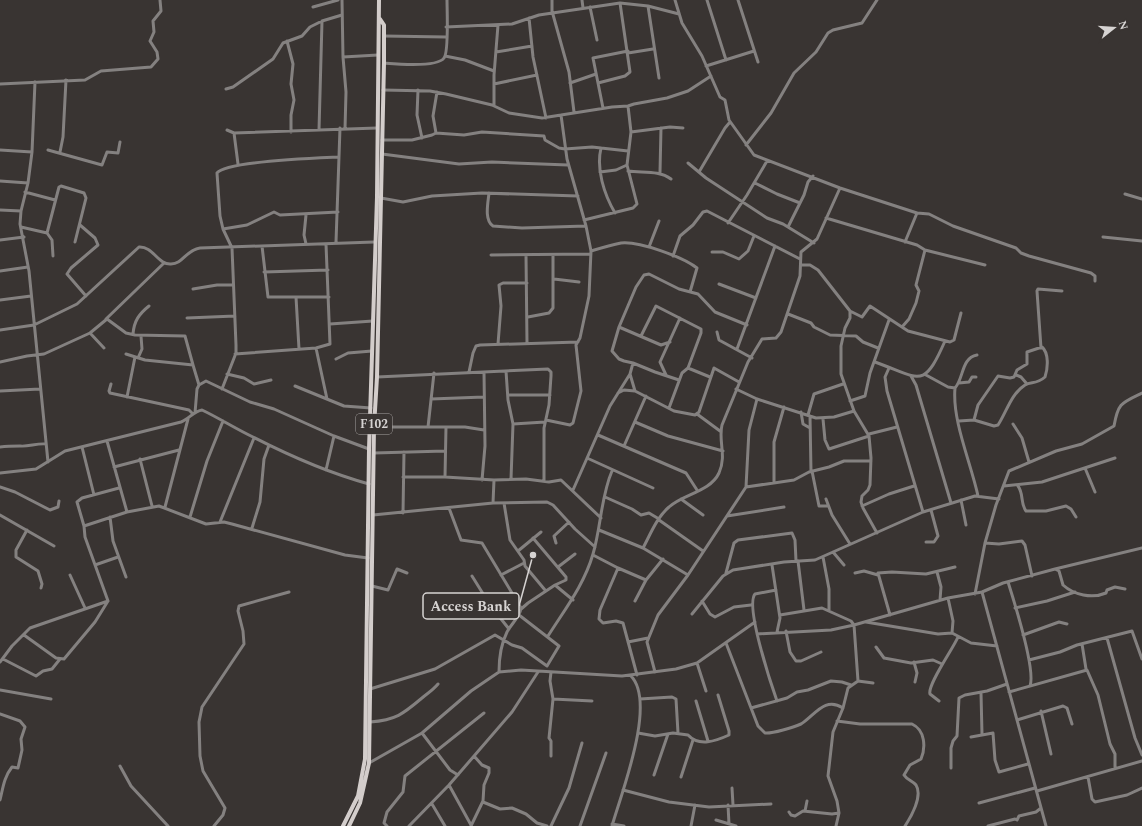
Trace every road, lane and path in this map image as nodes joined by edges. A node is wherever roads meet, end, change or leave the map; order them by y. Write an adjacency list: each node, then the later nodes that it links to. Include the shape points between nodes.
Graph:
1 (160, 0): 46 (street, via 161,11 153,21 154,32 151,39 157,56 151,68 100,71 85,80)
2 (338, 0): 15 (street)
3 (342, 0): 19 (street)
4 (379, 0): 21 (main road, F102)
5 (447, 0): 24 (street)
6 (552, 0): 17 (street)
7 (582, 0): 16 (street)
8 (675, 0): 18 (street)
9 (707, 0): 37 (street)
10 (739, 0): 31 (street)
11 (878, 0): 79 (street, via 862,23 828,33 816,52 794,73 771,113)
12 (620, 2): 13 (street); 14 (street); 33 (street)
13 (648, 6): 18 (street); 30 (street)
14 (590, 7): 16 (street); 27 (street)
15 (313, 8)
16 (584, 8): 17 (street)
17 (553, 13): 20 (street); 48 (street)
18 (679, 14): 40 (street)
19 (342, 15): 22 (street); 36 (street)
20 (530, 18): 23 (street, via 520,23); 29 (street)
21 (380, 19): 25 (main road, F102, via 384,25); 34 (main road, F102)
22 (322, 20): 28 (street, via 310,27 302,36); 70 (street)
23 (498, 24): 24 (street); 32 (street)
24 (446, 27): 26 (street)
25 (384, 36): 26 (street); 39 (main road, F102)
26 (446, 37): 35 (street)
27 (597, 40)
28 (287, 41): 52 (street, via 281,45 273,59 233,87); 71 (street, via 292,64 291,84 294,100)
29 (532, 46): 32 (street); 43 (street)
30 (653, 49): 33 (street); 45 (street)
31 (754, 51): 37 (street); 38 (street)
32 (496, 52): 41 (street)
33 (628, 52): 42 (street, via 593,58); 51 (street, via 631,68 629,74)
34 (378, 55): 36 (street); 65 (main road, F102)
35 (445, 56): 39 (street, via 438,63); 41 (street, via 465,60)
36 (343, 57): 64 (street, via 346,92)
37 (726, 60): 40 (street)
38 (758, 62)
39 (384, 63): 53 (main road, F102)
40 (706, 66): 44 (street)
41 (494, 71): 50 (street)
42 (596, 74): 48 (street); 51 (street)
43 (537, 75): 50 (street); 61 (street)
44 (711, 76): 57 (street, via 688,91); 62 (street, via 720,97 725,100)
45 (659, 78)
46 (66, 80): 47 (street); 86 (street)
47 (35, 82): 49 (street); 85 (street)
48 (570, 83): 59 (street)
49 (0, 84)
50 (494, 84): 56 (street)
51 (598, 84): 58 (street)
52 (226, 89)
53 (383, 90): 54 (street); 77 (main road, F102)
54 (418, 90): 55 (street); 76 (street, via 417,115)
55 (437, 92): 56 (street); 74 (street, via 433,116)
56 (494, 105): 61 (street, via 509,113)
57 (628, 106): 58 (street); 72 (street)
58 (603, 108): 59 (street)
59 (574, 112): 60 (street)
60 (561, 115): 61 (street); 81 (street)
61 (546, 118)
62 (730, 122): 79 (street); 97 (street)
63 (340, 128): 64 (street); 70 (street); 88 (street)
64 (345, 128): 65 (street)
65 (377, 128): 108 (main road, F102)
66 (661, 128): 67 (street); 68 (street); 75 (street)
67 (683, 128)
68 (653, 129): 72 (street); 75 (street)
69 (227, 130): 73 (street)
70 (319, 130): 71 (street)
71 (291, 132): 73 (street)
72 (631, 132): 84 (street)
73 (234, 133): 91 (street)
74 (436, 133): 76 (street); 81 (street, via 464,135 482,132 544,136 545,140)
75 (660, 136): 96 (street)
76 (422, 138): 77 (street)
77 (382, 140): 87 (main road, F102)
78 (120, 142): 86 (street, via 118,153 107,152 102,165)
79 (746, 145): 89 (street, via 754,155)
80 (601, 148): 81 (street); 84 (street); 95 (street)
81 (565, 149): 92 (street)
82 (0, 150): 85 (street)
83 (48, 150): 86 (street)
84 (628, 151): 93 (street)
85 (32, 152): 102 (street)
86 (60, 152)
87 (382, 154): 92 (street, via 459,164 492,162); 108 (main road, F102)
88 (339, 156): 91 (street); 115 (street)
89 (767, 161): 98 (street); 101 (street)
90 (688, 163): 97 (street)
91 (238, 164): 127 (street, via 223,168 216,175)
92 (568, 165): 107 (street)
93 (627, 165): 94 (street); 95 (street, via 616,170)
94 (628, 171): 96 (street); 116 (street, via 637,204 633,208)
95 (600, 172): 116 (street, via 606,195)
96 (660, 172): 99 (street)
97 (699, 172): 111 (street)
98 (813, 176): 103 (street); 112 (street)
99 (671, 179)
100 (0, 181): 102 (street)
101 (755, 182): 111 (street); 112 (street)
102 (28, 183): 104 (street)
103 (840, 188): 117 (street); 119 (street)
104 (26, 192): 110 (street); 114 (street)
105 (489, 193): 107 (street); 108 (street, via 432,196 403,202); 124 (street, via 489,221 494,226)
106 (1125, 194): 109 (street)
107 (578, 196): 120 (street)
108 (379, 197): 136 (main road, F102); 234 (main road, F102)
109 (1142, 199)
110 (55, 200): 123 (street, via 57,190 61,186 84,193 86,198); 128 (street)
111 (743, 202): 122 (street); 126 (street, via 767,218)
112 (800, 203): 126 (street)
113 (0, 210): 114 (street)
114 (20, 211): 125 (street)
115 (338, 212): 118 (street, via 315,212); 135 (street)
116 (615, 213): 120 (street)
117 (917, 213): 137 (street); 162 (street, via 929,214 953,226 1016,248 1021,253 1091,273 1095,276)
118 (306, 215): 127 (street, via 280,216 274,212 247,225); 139 (street)
119 (826, 218): 137 (street); 138 (street)
120 (584, 220): 124 (street)
121 (659, 221): 143 (street)
122 (728, 222): 129 (street); 152 (street, via 707,211 702,212 693,225 680,236)
123 (80, 226): 134 (street); 171 (street, via 95,238 98,244 67,274)
124 (586, 226): 146 (street)
125 (20, 227): 128 (street); 130 (street)
126 (788, 227): 138 (street)
127 (223, 229): 144 (street)
128 (47, 234): 151 (street, via 52,237)
129 (754, 236): 142 (street); 147 (street, via 748,251 742,257)
130 (24, 237): 132 (street); 157 (street)
131 (1103, 237): 133 (street)
132 (0, 240)
133 (1142, 240)
134 (75, 242)
135 (336, 242): 136 (street); 140 (street)
136 (374, 242): 186 (main road, F102)
137 (906, 242): 145 (street, via 916,244)
138 (814, 243): 153 (street, via 801,252)
139 (306, 244): 140 (street); 141 (street)
140 (326, 244): 158 (street)
141 (262, 246): 144 (street); 160 (street)
142 (775, 246): 153 (street); 174 (street)
143 (649, 247): 146 (street, via 621,243); 152 (street)
144 (232, 248): 154 (street, via 196,249 178,263); 166 (street)
145 (925, 250): 156 (street); 191 (street, via 916,285 919,290 916,303 909,319)
146 (591, 252): 150 (street); 200 (street, via 591,286)
147 (712, 252)
148 (491, 255): 149 (street)
149 (526, 255): 150 (street); 164 (street)
150 (553, 255): 161 (street)
151 (53, 256)
152 (673, 256): 169 (street, via 697,268)
153 (800, 259): 155 (street)
154 (164, 263): 171 (street, via 147,249 139,247); 184 (street)
155 (802, 265): 177 (street, via 810,265 818,270); 179 (street)
156 (985, 265)
157 (28, 267): 159 (street); 170 (street)
158 (328, 270): 160 (street); 173 (street)
159 (0, 271)
160 (264, 272): 172 (street, via 268,298)
161 (554, 279): 163 (street); 181 (street, via 552,312)
162 (1095, 281)
163 (579, 282)
164 (527, 283): 181 (street); 203 (street, via 499,285 501,306)
165 (719, 284): 174 (street)
166 (233, 285): 167 (street); 180 (street)
167 (193, 289)
168 (1062, 291): 207 (street, via 1037,291)
169 (690, 292): 189 (street, via 700,295 715,312); 190 (street, via 646,273 636,287)
170 (31, 296): 175 (street); 188 (street)
171 (86, 296): 188 (street, via 72,307)
172 (296, 297): 173 (street); 208 (street)
173 (329, 297): 187 (street)
174 (756, 298): 189 (street)
175 (0, 300)
176 (149, 306): 195 (street, via 137,318)
177 (850, 311): 185 (street, via 862,317 870,306); 198 (street)
178 (961, 313): 199 (street, via 954,340)
179 (788, 314): 198 (street, via 811,323 830,335); 216 (street, via 778,336 773,339 762,339)
180 (235, 316): 182 (street); 212 (street)
181 (528, 317): 202 (street)
182 (187, 318)
183 (680, 318): 197 (street, via 656,306); 201 (street); 222 (street, via 701,329)
184 (106, 319): 193 (street); 195 (street, via 126,333)
185 (889, 320): 191 (street); 206 (street)
186 (373, 321): 187 (street); 210 (main road, F102)
187 (330, 324): 205 (street, via 330,344)
188 (34, 325): 192 (street); 213 (street)
189 (746, 325): 209 (street)
190 (619, 327): 197 (street); 220 (street, via 612,351 618,359)
191 (902, 327): 199 (street)
192 (0, 330)
193 (90, 332): 204 (street); 213 (street)
194 (717, 332): 209 (street, via 719,340)
195 (133, 334): 196 (street)
196 (141, 336): 215 (street, via 142,349); 221 (street, via 185,336)
197 (641, 336): 201 (street, via 661,345)
198 (843, 336): 206 (street, via 856,336 866,344); 242 (street)
199 (945, 341): 231 (street, via 934,366)
200 (578, 342): 202 (street); 275 (street, via 576,359 581,390 573,422 570,425)
201 (670, 342): 230 (street, via 660,362)
202 (527, 343): 203 (street)
203 (498, 344): 225 (street, via 476,346)
204 (104, 348)
205 (316, 348): 208 (street); 259 (street)
206 (878, 348): 219 (street)
207 (1042, 348): 232 (street, via 1027,352 1027,364 1017,370); 243 (street, via 1047,354 1045,377 1038,383)
208 (298, 349): 212 (street)
209 (737, 350): 216 (street)
210 (372, 352): 217 (street, via 348,353); 264 (main road, F102)
211 (126, 354): 215 (street)
212 (235, 354): 228 (street)
213 (37, 355): 218 (street); 247 (street)
214 (976, 355): 240 (street, via 967,361)
215 (136, 358): 221 (street); 257 (street)
216 (752, 358): 239 (street)
217 (336, 359)
218 (0, 362)
219 (875, 362): 223 (street); 262 (street, via 868,378 865,396)
220 (633, 363): 229 (street); 230 (street)
221 (193, 366): 244 (street)
222 (688, 368): 235 (street); 238 (street)
223 (890, 368): 233 (street); 282 (street, via 885,381)
224 (506, 370): 226 (street); 253 (street, via 548,369 551,372); 255 (street)
225 (468, 372): 226 (street); 227 (street)
226 (484, 372): 258 (street)
227 (434, 373): 234 (street); 260 (street)
228 (228, 374): 237 (street, via 244,378 254,384); 248 (street)
229 (630, 374): 251 (street); 254 (street)
230 (666, 375): 238 (street)
231 (926, 375): 233 (street); 246 (street)
232 (1016, 375): 243 (street, via 1022,377); 273 (street, via 1010,378 998,376 978,405)
233 (911, 376): 343 (street, via 919,394)
234 (377, 377): 283 (main road, F102)
235 (710, 377): 239 (street, via 716,368); 269 (street)
236 (976, 377): 240 (street, via 972,377 969,382)
237 (271, 380)
238 (679, 380): 265 (street)
239 (739, 382): 249 (street)
240 (959, 383): 246 (street)
241 (111, 384): 257 (street, via 110,393)
242 (843, 384): 262 (street); 270 (street, via 814,394)
243 (1027, 384): 273 (street, via 1012,397 998,425)
244 (199, 385): 248 (street, via 206,381); 268 (street)
245 (295, 386): 259 (street)
246 (955, 388): 276 (street, via 954,408)
247 (40, 389): 250 (street); 292 (street)
248 (222, 389): 289 (street)
249 (736, 390): 261 (street); 286 (street)
250 (0, 391)
251 (635, 391): 254 (street, via 624,390); 256 (street)
252 (1142, 393): 308 (street, via 1121,405 1116,412 1114,426 1110,429 1082,444)
253 (550, 394): 255 (street); 275 (street)
254 (617, 394): 287 (street)
255 (508, 395): 278 (street)
256 (646, 396): 265 (street); 277 (street)
257 (127, 397): 268 (street, via 189,410)
258 (484, 397): 260 (street); 285 (street)
259 (326, 399): 264 (street, via 350,407)
260 (431, 399): 280 (street)
261 (756, 399): 263 (street); 329 (street, via 749,430)
262 (850, 401): 266 (street)
263 (784, 407): 267 (street); 321 (street, via 774,442)
264 (371, 408): 297 (main road, F102)
265 (669, 408): 269 (street)
266 (854, 411): 272 (street); 288 (street)
267 (801, 412): 270 (street); 284 (street, via 803,424)
268 (194, 414): 271 (street); 274 (street, via 202,410)
269 (697, 414): 286 (street)
270 (809, 416): 272 (street); 284 (street)
271 (188, 419): 291 (street); 298 (street)
272 (823, 419): 288 (street, via 828,448)
273 (974, 420): 276 (street)
274 (223, 421): 290 (street); 359 (street, via 207,461)
275 (546, 421): 278 (street); 320 (street)
276 (959, 421): 334 (street)
277 (635, 422): 294 (street); 300 (street, via 668,436)
278 (513, 424): 317 (street)
279 (1013, 424): 308 (street, via 1022,438)
280 (428, 427): 281 (street); 283 (street)
281 (446, 427): 285 (street); 299 (street)
282 (897, 427): 288 (street); 323 (street)
283 (374, 428): 302 (main road, F102)
284 (810, 428): 313 (street)
285 (484, 430): 318 (street)
286 (720, 431): 300 (street)
287 (598, 435): 294 (street); 303 (street)
288 (869, 435): 307 (street)
289 (334, 436): 297 (street); 311 (street)
290 (254, 438): 293 (street); 363 (street)
291 (107, 441): 296 (street); 309 (street)
292 (46, 444): 295 (street); 306 (street)
293 (269, 444): 311 (street); 367 (street, via 264,461 260,502)
294 (624, 446): 331 (street, via 687,474)
295 (0, 447)
296 (82, 447): 306 (street, via 62,452); 333 (street)
297 (369, 449): 322 (main road, F102)
298 (179, 450): 305 (street); 347 (street)
299 (446, 451): 301 (street); 316 (street)
300 (723, 451): 331 (street, via 719,474 708,485)
301 (404, 452): 302 (street); 315 (street)
302 (374, 453): 355 (main road, F102)
303 (588, 458): 312 (street); 330 (street)
304 (1115, 458): 310 (street)
305 (140, 459): 309 (street); 344 (street)
306 (48, 462): 314 (street, via 36,469)
307 (871, 462): 313 (street, via 844,461); 346 (street, via 870,485 862,496)
308 (1029, 462): 324 (street, via 1009,471)
309 (114, 467): 327 (street)
310 (1085, 468): 325 (street, via 1042,482); 332 (street)
311 (326, 470): 322 (street)
312 (612, 471): 328 (street); 335 (street, via 606,484)
313 (811, 472): 321 (street, via 794,480); 345 (street, via 819,506)
314 (0, 473)
315 (404, 477): 316 (street); 353 (street)
316 (445, 477): 318 (street)
317 (511, 479): 319 (street); 320 (street)
318 (482, 480): 319 (street)
319 (494, 480): 341 (street)
320 (544, 481): 330 (street, via 561,480)
321 (774, 482): 329 (street)
322 (369, 484): 388 (main road, F102)
323 (914, 486): 346 (street); 352 (street)
324 (1004, 486): 325 (street); 338 (street)
325 (1018, 486): 360 (street, via 1022,491 1026,511 1046,511 1066,506)
326 (0, 487): 340 (street, via 50,510 58,507)
327 (119, 488): 333 (street); 351 (street)
328 (654, 488)
329 (746, 488): 357 (street)
330 (573, 490): 361 (street)
331 (698, 490): 336 (street)
332 (1095, 492)
333 (94, 495): 366 (street, via 77,502)
334 (978, 496): 338 (street); 339 (street)
335 (605, 497): 361 (street); 362 (street, via 641,515 649,513)
336 (681, 499): 356 (street); 362 (street, via 669,506)
337 (826, 499): 345 (street)
338 (999, 499): 375 (street)
339 (961, 500): 343 (street); 365 (street)
340 (60, 501)
341 (493, 503): 342 (street); 349 (street)
342 (504, 503): 364 (street, via 547,502); 381 (street, via 509,537)
343 (951, 503): 350 (street)
344 (152, 506): 347 (street); 351 (street)
345 (828, 506): 376 (street)
346 (862, 506): 371 (street)
347 (165, 507): 359 (street)
348 (784, 507): 357 (street)
349 (449, 508): 353 (street); 404 (street, via 461,540 482,543)
350 (931, 510): 352 (street); 373 (street, via 938,536 934,542)
351 (127, 512): 358 (street)
352 (923, 512): 371 (street)
353 (403, 513): 355 (street)
354 (0, 515): 368 (street)
355 (373, 515): 414 (main road, F102)
356 (703, 515)
357 (727, 516): 382 (street)
358 (110, 517): 366 (street); 386 (street)
359 (190, 517): 363 (street, via 206,524)
360 (1076, 517)
361 (601, 518): 369 (street)
362 (659, 519): 379 (street); 382 (street)
363 (220, 522): 367 (street)
364 (569, 522): 374 (street, via 554,536); 378 (street)
365 (966, 525)
366 (84, 526): 392 (street, via 85,537)
367 (252, 528): 388 (street, via 345,555)
368 (27, 530): 377 (street); 415 (street, via 16,550 16,557 38,571)
369 (599, 530): 378 (street); 379 (street)
370 (541, 532): 372 (street)
371 (877, 533): 376 (street)
372 (533, 538): 381 (street); 395 (street)
373 (926, 542)
374 (556, 543)
375 (985, 543): 408 (street, via 1022,541); 422 (street)
376 (850, 544): 383 (street)
377 (54, 546)
378 (595, 547): 385 (street)
379 (643, 548): 389 (street)
380 (1142, 548): 398 (street)
381 (518, 551): 391 (street)
382 (703, 551): 405 (street)
383 (833, 552): 387 (street); 394 (street)
384 (575, 554): 395 (street)
385 (593, 555): 397 (street); 426 (street)
386 (118, 557): 392 (street); 409 (street)
387 (823, 557): 390 (street); 436 (street, via 829,589)
388 (368, 558): 561 (main road, F102, via 365,759 358,796)
389 (663, 559): 405 (street); 410 (street)
390 (797, 561): 393 (street); 400 (street, via 792,533 738,540 734,544); 435 (street)
391 (524, 563): 404 (street); 417 (street)
392 (95, 565): 428 (street)
393 (772, 565): 400 (street); 418 (street)
394 (844, 565)
395 (558, 567): 412 (street, via 566,578)
396 (955, 567): 399 (street)
397 (618, 568): 410 (street); 457 (street, via 599,618 603,623 622,623)
398 (1055, 569): 408 (street); 413 (street, via 1059,571)
399 (937, 572): 406 (street, via 881,572); 427 (street, via 941,587)
400 (726, 573): 430 (street)
401 (855, 573): 406 (street, via 867,572)
402 (407, 574): 414 (street, via 397,569 388,590)
403 (70, 575): 432 (street)
404 (501, 575): 434 (street)
405 (688, 575): 454 (street, via 658,615)
406 (878, 575): 440 (street)
407 (472, 576): 445 (street, via 492,609)
408 (1032, 576): 411 (street)
409 (126, 577)
410 (646, 580): 429 (street)
411 (1008, 582): 420 (street); 433 (street)
412 (555, 585): 417 (street); 426 (street)
413 (1063, 585): 421 (street); 424 (street)
414 (372, 586): 489 (main road, F102)
415 (41, 588)
416 (1124, 589): 421 (street, via 1115,587 1095,596)
417 (545, 590): 434 (street)
418 (776, 590): 431 (street, via 755,594); 439 (street)
419 (289, 592): 560 (street, via 239,606 244,644 200,712 198,730 201,766 224,808 223,815)
420 (982, 592): 422 (street); 423 (street)
421 (1075, 592): 424 (street)
422 (976, 593): 423 (street); 425 (street)
423 (982, 596): 460 (street)
424 (1066, 596): 433 (street)
425 (948, 598): 427 (street); 448 (street, via 953,620)
426 (573, 600): 452 (street)
427 (940, 600): 440 (street)
428 (108, 601): 432 (street); 464 (street, via 83,638 64,659)
429 (635, 601)
430 (702, 601): 431 (street, via 715,617 734,608); 437 (street)
431 (751, 605): 441 (street)
432 (85, 608): 450 (street, via 30,628)
433 (1015, 608): 451 (street)
434 (520, 610): 438 (street)
435 (804, 610): 436 (street); 439 (street)
436 (829, 610): 444 (street, via 848,619)
437 (692, 614)
438 (519, 615): 445 (street); 452 (street)
439 (780, 615): 447 (street)
440 (890, 615): 442 (street)
441 (755, 622): 449 (street); 458 (street)
442 (866, 622): 444 (street); 448 (street, via 938,634)
443 (1066, 624): 451 (street, via 1059,622 1054,626)
444 (854, 625): 446 (street, via 831,630); 481 (street)
445 (509, 629): 456 (street)
446 (786, 631): 447 (street); 462 (street, via 790,652 796,661)
447 (777, 632): 449 (street)
448 (952, 633): 453 (street)
449 (758, 634): 499 (street)
450 (24, 635): 463 (street); 464 (street)
451 (1023, 635): 466 (street)
452 (548, 636): 471 (street, via 559,646)
453 (958, 637): 460 (street, via 978,644); 470 (street, via 950,655)
454 (648, 638): 457 (street); 477 (street, via 649,654)
455 (1107, 638): 459 (street); 465 (street, via 1133,632); 525 (street)
456 (504, 639): 471 (street); 474 (street); 489 (street, via 495,635 435,669)
457 (628, 642): 478 (street)
458 (726, 643): 469 (street); 502 (street)
459 (1082, 644): 466 (street); 472 (street)
460 (997, 646): 485 (street)
461 (876, 647): 468 (street, via 884,658)
462 (821, 652)
463 (3, 659): 464 (street, via 36,676 52,669); 467 (street)
464 (60, 659)
465 (1142, 659)
466 (1029, 660): 480 (street)
467 (0, 662)
468 (914, 662): 470 (street, via 933,660); 482 (street, via 917,673)
469 (697, 663): 477 (street, via 676,670); 491 (street)
470 (942, 664): 500 (street, via 929,688 930,694)
471 (547, 666): 473 (street)
472 (1086, 669): 486 (street); 531 (street, via 1098,695 1110,744 1115,754)
473 (545, 671): 475 (street); 476 (street)
474 (498, 672): 475 (street); 511 (street, via 471,691)
475 (538, 672): 523 (street, via 512,712)
476 (552, 672): 479 (street); 497 (street, via 550,682)
477 (655, 672): 478 (street)
478 (637, 675): 479 (street)
479 (632, 676): 495 (street)
480 (1033, 680): 486 (street); 488 (street)
481 (858, 681): 483 (street); 487 (street)
482 (915, 682)
483 (873, 683)
484 (438, 684): 509 (street, via 404,714 388,720)
485 (1007, 684): 492 (street); 493 (street)
486 (1037, 684): 488 (street)
487 (851, 686): 499 (street, via 830,681); 503 (street, via 848,688)
488 (1030, 686): 492 (street)
489 (370, 689): 509 (main road, F102)
490 (0, 690): 496 (street)
491 (706, 691)
492 (1009, 692): 507 (street)
493 (981, 693): 515 (street); 530 (street, via 959,698 957,736 952,742)
494 (718, 695): 518 (street, via 730,734)
495 (640, 698): 512 (street); 513 (street, via 676,698)
496 (51, 699)
497 (553, 699): 501 (street); 524 (street, via 549,738)
498 (696, 701): 518 (street)
499 (777, 701): 502 (street)
500 (939, 701)
501 (592, 702)
502 (751, 708): 503 (street, via 760,730 768,734 800,724 826,704 836,704)
503 (843, 708): 508 (street)
504 (1041, 712): 507 (street); 510 (street, via 1064,706); 522 (street)
505 (484, 713): 520 (street)
506 (0, 714): 541 (street, via 20,721 25,728 18,768 12,767 8,772)
507 (1017, 720): 528 (street)
508 (837, 721): 552 (street, via 833,732 828,776); 573 (street, via 917,726 924,745 921,759 910,765 904,775 916,784 918,791 914,810)
509 (370, 722): 527 (main road, F102)
510 (1072, 724)
511 (422, 733): 520 (street); 527 (street)
512 (638, 733): 514 (street, via 655,736); 539 (street)
513 (678, 733): 514 (street); 517 (street, via 688,735)
514 (668, 734): 533 (street)
515 (982, 734): 516 (street); 528 (street, via 992,732 995,735 994,760 999,772)
516 (971, 737)
517 (693, 740): 518 (street); 535 (street)
518 (708, 741)
519 (582, 743): 567 (street, via 569,788)
520 (437, 751): 532 (street, via 450,770); 563 (street, via 405,776 403,792 387,812 384,823)
521 (606, 753): 568 (street)
522 (1051, 754)
523 (474, 756): 532 (street); 543 (street, via 482,765 489,768)
524 (551, 756)
525 (1142, 756)
526 (1142, 761): 531 (street)
527 (369, 763): 562 (main road, F102, via 360,803)
528 (1028, 764): 540 (street)
529 (120, 766): 559 (street, via 131,786)
530 (951, 768)
531 (1116, 768): 534 (street)
532 (458, 775): 536 (street)
533 (654, 775)
534 (1088, 776): 538 (street, via 1092,799 1095,802 1127,795); 540 (street)
535 (681, 777)
536 (449, 785): 545 (street); 557 (street)
537 (732, 788): 548 (street)
538 (1142, 788)
539 (623, 790): 547 (street, via 669,802); 558 (street)
540 (1036, 790): 544 (street); 549 (street)
541 (0, 800)
542 (807, 801): 550 (street)
543 (483, 802): 557 (street); 566 (street, via 500,809 512,808)
544 (979, 803)
545 (432, 804): 556 (street); 565 (street)
546 (770, 804): 548 (street)
547 (695, 805): 548 (street); 570 (street)
548 (731, 805): 555 (street)
549 (1041, 808): 554 (street, via 1020,816); 576 (street)
550 (805, 811): 551 (street, via 795,816); 552 (street)
551 (789, 812)
552 (839, 813): 572 (street)
553 (716, 820): 555 (street)
554 (1017, 820): 574 (street); 575 (street)
555 (729, 824): 571 (street)
556 (413, 825): 564 (street)
557 (471, 825)
558 (612, 825): 569 (street)
559 (168, 826)
560 (214, 826)
561 (343, 826)
562 (349, 826)
563 (387, 826)
564 (409, 826)
565 (445, 826)
566 (547, 826)
567 (551, 826)
568 (580, 826)
569 (624, 826)
570 (691, 826)
571 (736, 826)
572 (836, 826)
573 (904, 826)
574 (988, 826)
575 (1018, 826)
576 (1046, 826)

